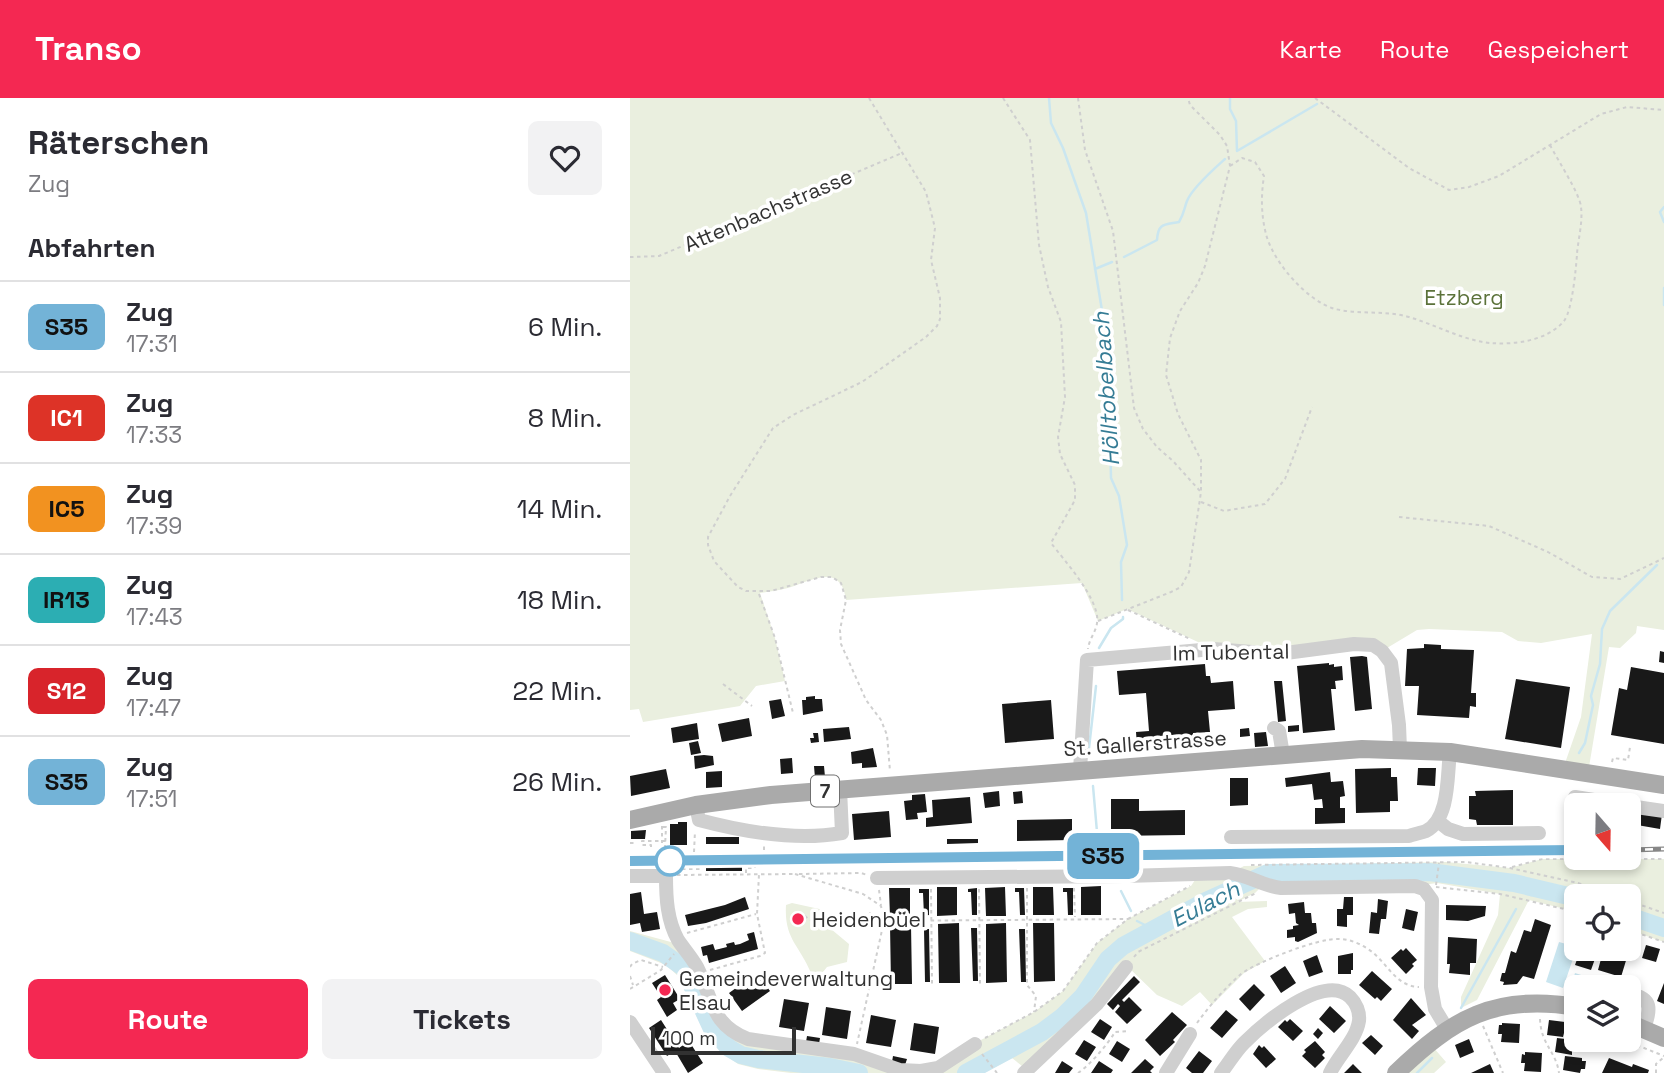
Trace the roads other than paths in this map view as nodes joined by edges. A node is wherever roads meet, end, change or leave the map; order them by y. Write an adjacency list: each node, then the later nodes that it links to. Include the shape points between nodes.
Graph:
1 (1274, 728): 4 (street, via 1279,731)
2 (1400, 749): 3 (main road, St. Gallerstrasse / 7); 4 (main road, St. Gallerstrasse / 7); 5 (street, Im Tubental, via 1391,663 1373,645 1354,643 1278,654 1213,649 1087,660)
3 (1450, 752): 6 (main road, St. Gallerstrasse / 7); 12 (street)
4 (1283, 755): 5 (main road, St. Gallerstrasse / 7)
5 (1080, 770): 7 (main road, St. Gallerstrasse / 7)
6 (1664, 785)
7 (840, 789): 8 (main road, St. Gallerstrasse / 7); 8 (street, via 842,833 835,834 728,828 699,821)
8 (696, 805): 11 (main road, St. Gallerstrasse / 7)
9 (1642, 807): 10 (street)
10 (1664, 811)
11 (630, 820)
12 (1438, 821): 13 (street, via 1463,834); 14 (street, via 1409,836)
13 (1539, 834)
14 (1231, 837)
15 (630, 876): 26 (street, via 671,873 667,904 678,945 699,973 723,1025 733,1034 854,1054 900,1070 938,1068)
16 (877, 878): 23 (street, via 1236,873 1281,888 1415,886 1429,893 1433,909 1431,987 1435,1009)
17 (1126, 967): 28 (street, via 1097,1004)
18 (1641, 997): 20 (street, via 1650,1010)
19 (1564, 1005): 23 (main road, via 1510,1006 1475,1015)
20 (1641, 1020)
21 (630, 1022): 27 (street)
22 (1641, 1028): 25 (main road)
23 (1447, 1029): 32 (main road)
24 (1190, 1034): 29 (street)
25 (1664, 1038)
26 (977, 1046)
27 (664, 1073)
28 (1024, 1073)
29 (1166, 1073)
30 (1221, 1073): 31 (street, via 1242,1045 1268,1022 1313,994 1335,989 1353,1000 1359,1021)
31 (1330, 1073)
32 (1396, 1073)

